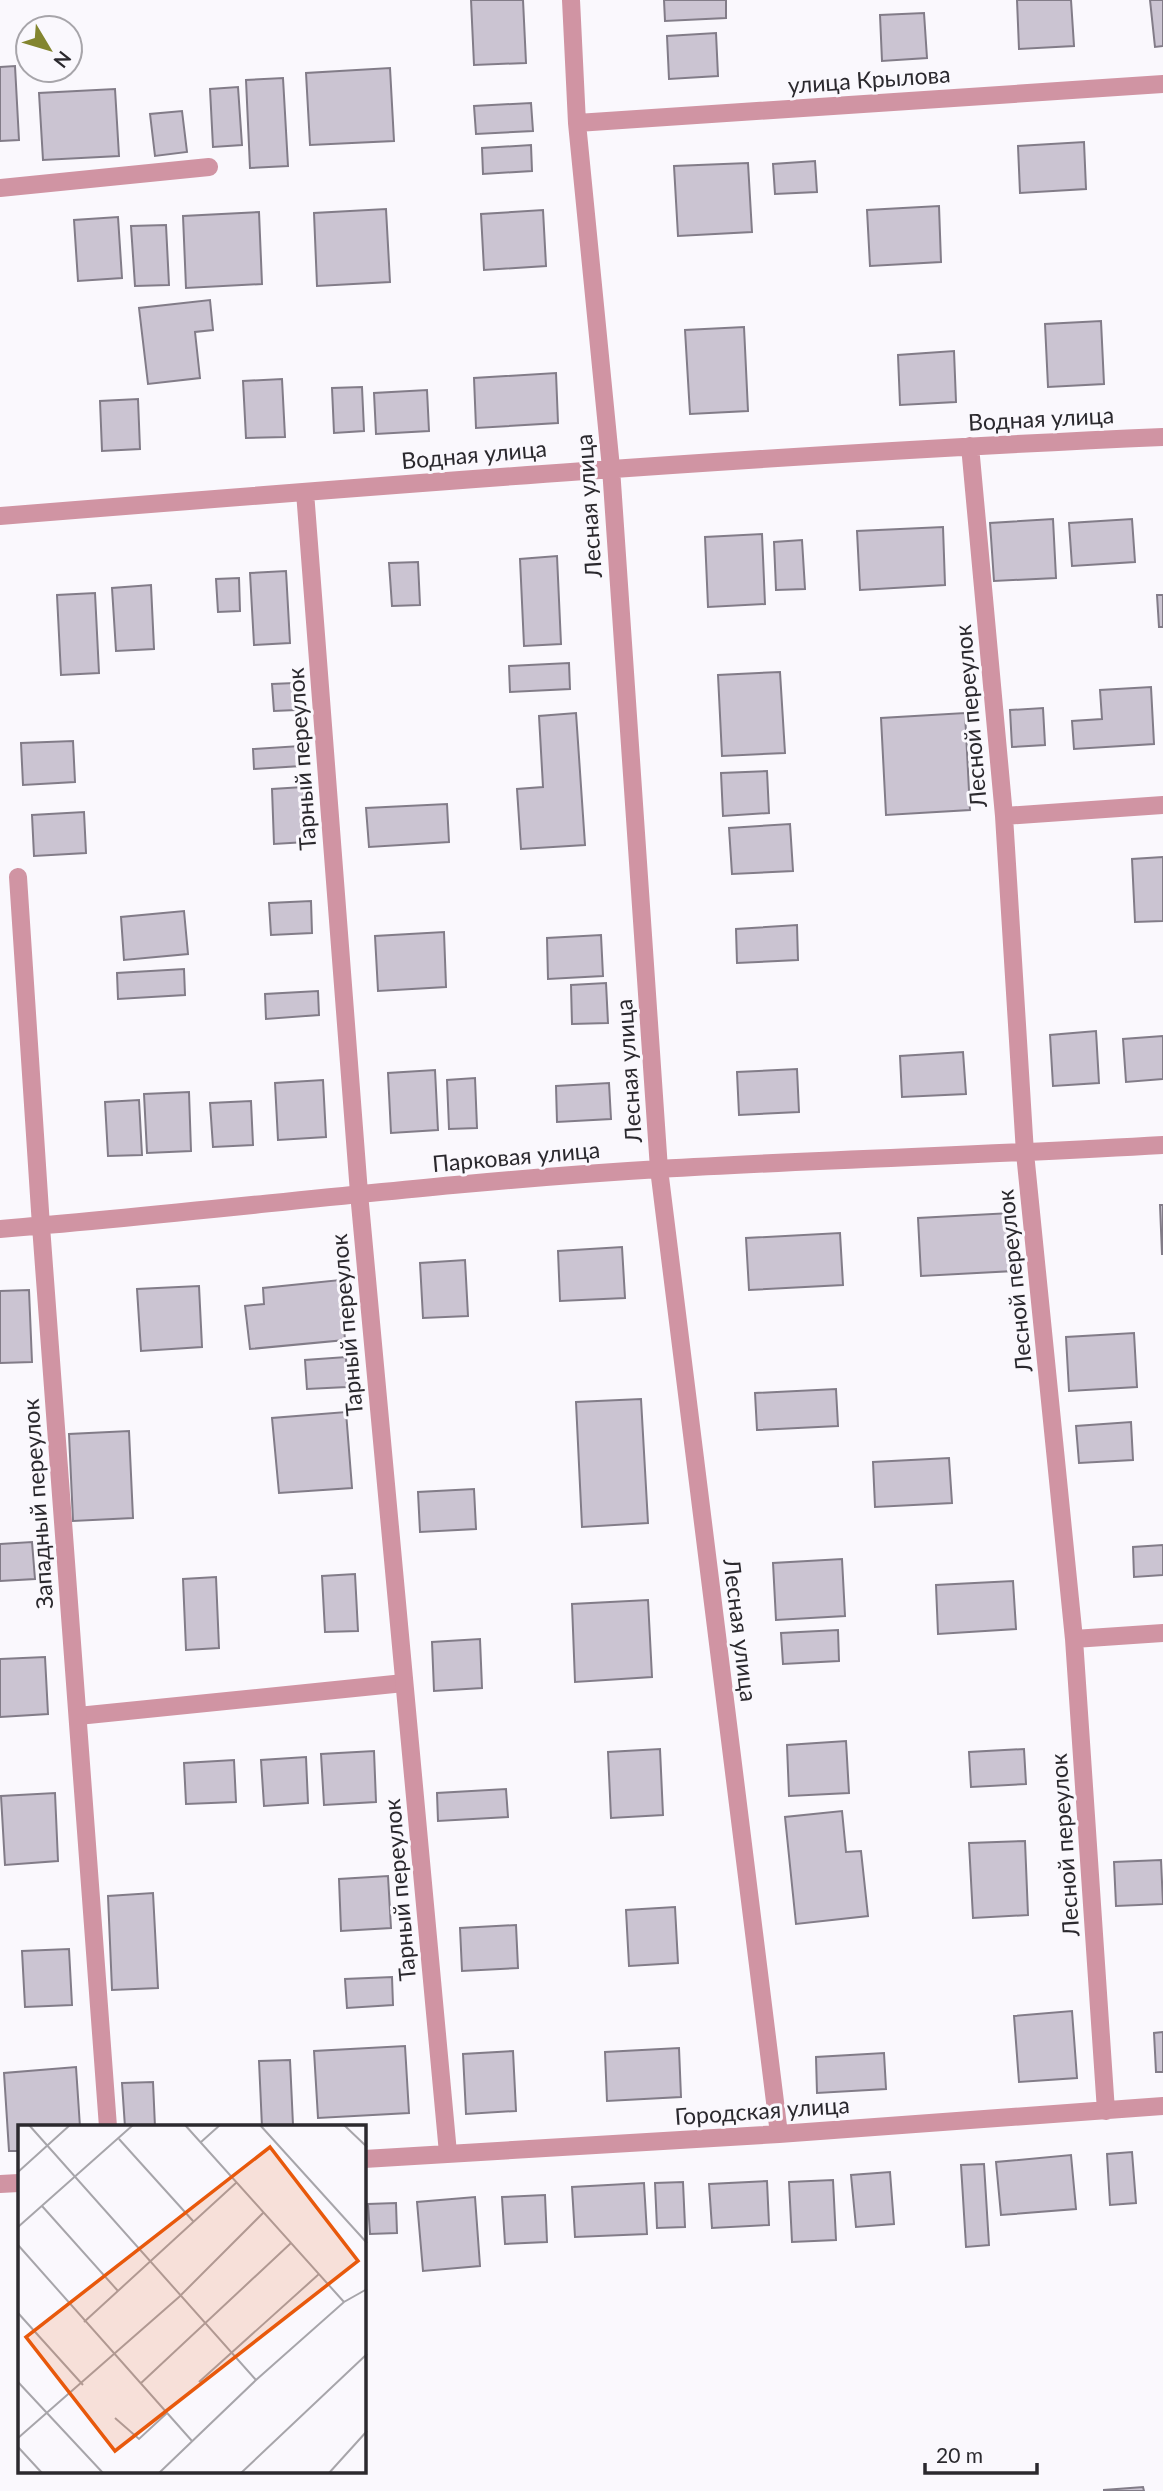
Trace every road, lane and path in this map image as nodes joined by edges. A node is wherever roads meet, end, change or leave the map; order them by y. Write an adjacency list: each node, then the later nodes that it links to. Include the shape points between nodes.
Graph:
1 (571, 0): 3 (street, Лесная улица)
2 (1163, 84): 3 (street, улица Крылова)
3 (578, 123): 8 (street, Лесная улица)
4 (209, 167): 5 (street)
5 (0, 188)
6 (1163, 437): 7 (street, Водная улица)
7 (970, 446): 8 (street, Водная улица); 12 (street, Лесной переулок)
8 (611, 468): 9 (street, Водная улица); 16 (street, Лесная улица)
9 (305, 492): 10 (street, Водная улица); 17 (street, Тарный переулок)
10 (0, 516)
11 (1163, 805): 12 (street)
12 (1004, 816): 15 (street, Лесной переулок)
13 (18, 877): 18 (street, Западный переулок)
14 (1163, 1145): 15 (street, Парковая улица)
15 (1026, 1153): 16 (street, Парковая улица); 21 (street, Лесной переулок)
16 (659, 1169): 17 (street, Парковая улица); 27 (street, Лесная улица)
17 (359, 1193): 18 (street, Парковая улица); 22 (street, Тарный переулок)
18 (41, 1226): 19 (street, Парковая улица); 23 (street, Западный переулок)
19 (0, 1229)
20 (1163, 1633): 21 (street)
21 (1074, 1639): 25 (street, Лесной переулок)
22 (404, 1683): 23 (street); 28 (street, Тарный переулок)
23 (78, 1716): 26 (street, Западный переулок)
24 (1163, 2106): 25 (street, Городская улица)
25 (1107, 2111): 27 (street, Городская улица)
26 (108, 2125)
27 (779, 2134): 28 (street, Городская улица)
28 (448, 2152): 29 (street, Городская улица)
29 (366, 2158)
30 (18, 2183): 31 (street)
31 (0, 2184)

